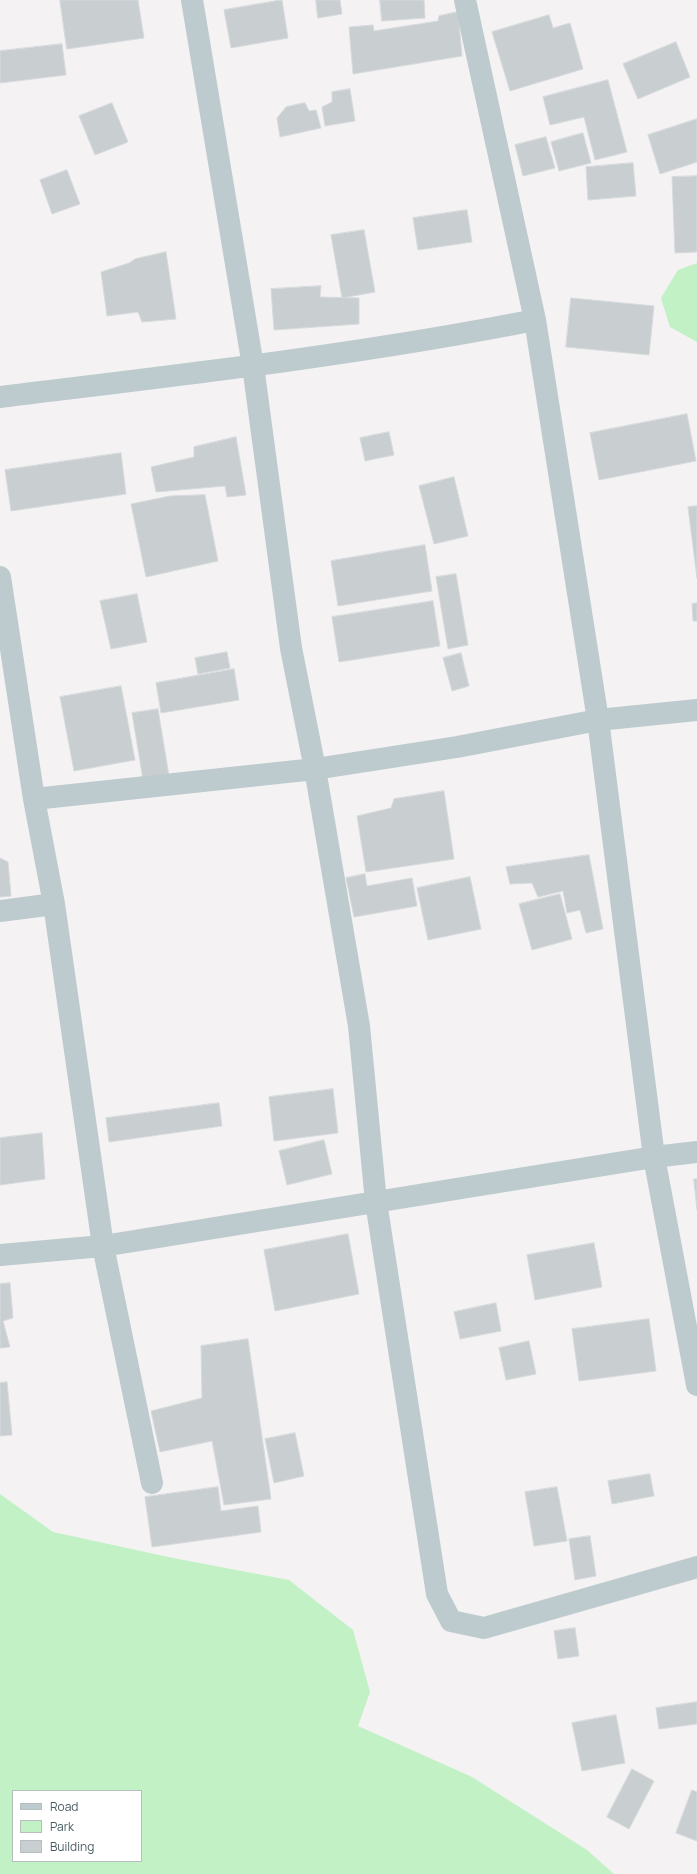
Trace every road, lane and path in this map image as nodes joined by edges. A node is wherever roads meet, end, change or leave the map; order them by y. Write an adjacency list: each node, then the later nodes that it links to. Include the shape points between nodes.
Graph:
1 (192, 0): 4 (street)
2 (465, 0): 3 (street)
3 (535, 320): 4 (street, via 468,333); 8 (street)
4 (253, 366): 5 (street); 9 (street, via 291,648)
5 (0, 397)
6 (0, 577): 10 (street)
7 (697, 710): 8 (street)
8 (598, 720): 9 (street, via 457,747); 14 (street)
9 (315, 769): 10 (street); 15 (street, via 359,1026)
10 (34, 799): 11 (street)
11 (54, 904): 12 (street); 16 (street)
12 (0, 911)
13 (697, 1152): 14 (street)
14 (654, 1158): 15 (street); 18 (street)
15 (376, 1202): 16 (street); 20 (street, via 437,1594 451,1621 484,1628)
16 (103, 1246): 17 (street); 19 (street)
17 (0, 1255)
18 (697, 1385)
19 (152, 1483)
20 (697, 1567)

